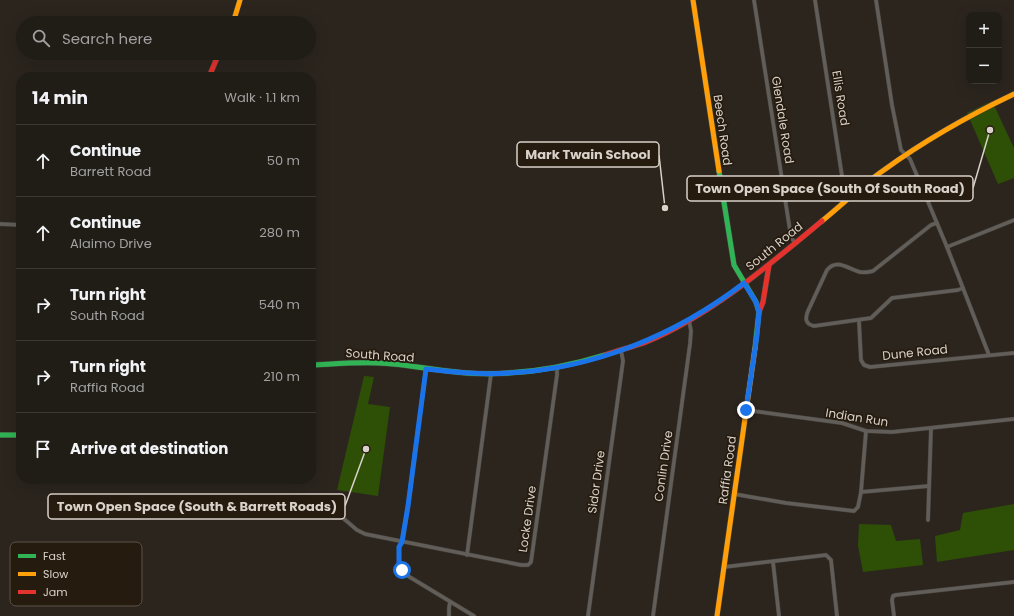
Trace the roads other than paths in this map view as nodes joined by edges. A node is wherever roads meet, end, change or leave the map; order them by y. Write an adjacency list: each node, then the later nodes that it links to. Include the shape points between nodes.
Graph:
1 (240, 0): 6 (main road)
2 (693, 0): 19 (main road, Beech Road, via 732,255 734,265)
3 (754, 0): 16 (street, Glendale Road)
4 (816, 0): 11 (street, Ellis Road, via 844,189)
5 (876, 0): 10 (street, via 897,131 901,150)
6 (234, 16)
7 (216, 60): 8 (main road)
8 (210, 72)
9 (1014, 94): 10 (main road, South Road)
10 (906, 154): 11 (main road, South Road); 13 (street)
11 (848, 199): 16 (main road, South Road)
12 (1014, 220): 17 (street)
13 (936, 223): 17 (street); 23 (street, via 873,271 860,272 841,264 830,266 806,316 806,322 814,326)
14 (0, 224): 15 (street)
15 (16, 225)
16 (794, 243): 18 (main road, South Road)
17 (947, 247): 20 (street)
18 (769, 265): 19 (main road, South Road); 21 (main road)
19 (744, 283): 21 (main road, Raffia Road); 22 (main road, South Road)
20 (963, 288): 23 (street, via 892,298 871,318); 26 (street)
21 (759, 312): 31 (main road, Raffia Road)
22 (689, 320): 24 (main road, South Road, via 668,332); 51 (street, Conlin Drive, via 690,344)
23 (859, 321): 26 (street, Dune Road, via 861,360 864,365 870,367)
24 (621, 350): 28 (main road, South Road); 50 (street, Sidor Drive, via 623,361)
25 (1014, 353): 26 (street, Dune Road)
26 (989, 355)
27 (316, 365): 29 (main road, South Road, via 379,363)
28 (557, 368): 30 (main road, South Road); 43 (street, Locke Drive, via 531,562 528,565 521,565)
29 (426, 369): 30 (main road, South Road); 42 (street)
30 (491, 374): 43 (street)
31 (746, 410): 34 (street, Indian Run, via 842,423); 39 (main road, Raffia Road)
32 (1014, 419): 33 (street, Indian Run)
33 (931, 429): 34 (street, Indian Run); 37 (street)
34 (866, 431): 38 (street)
35 (0, 435): 36 (main road)
36 (16, 435)
37 (929, 486): 38 (street); 41 (street)
38 (861, 492): 39 (street, via 858,507 854,511)
39 (734, 494): 45 (main road, Raffia Road)
40 (330, 507): 42 (street, Locke Drive, via 356,530)
41 (928, 520)
42 (402, 542): 43 (street, Locke Drive); 47 (street, via 399,547 399,563 402,570)
43 (467, 555)
44 (773, 562): 45 (street); 53 (street); 54 (street, via 826,555 829,557)
45 (724, 567): 52 (main road, Raffia Road)
46 (1014, 582): 55 (street, via 896,594 892,600)
47 (450, 602): 48 (street); 49 (street)
48 (449, 616)
49 (474, 616)
50 (588, 616)
51 (653, 616)
52 (717, 616)
53 (779, 616)
54 (837, 616)
55 (894, 616)

